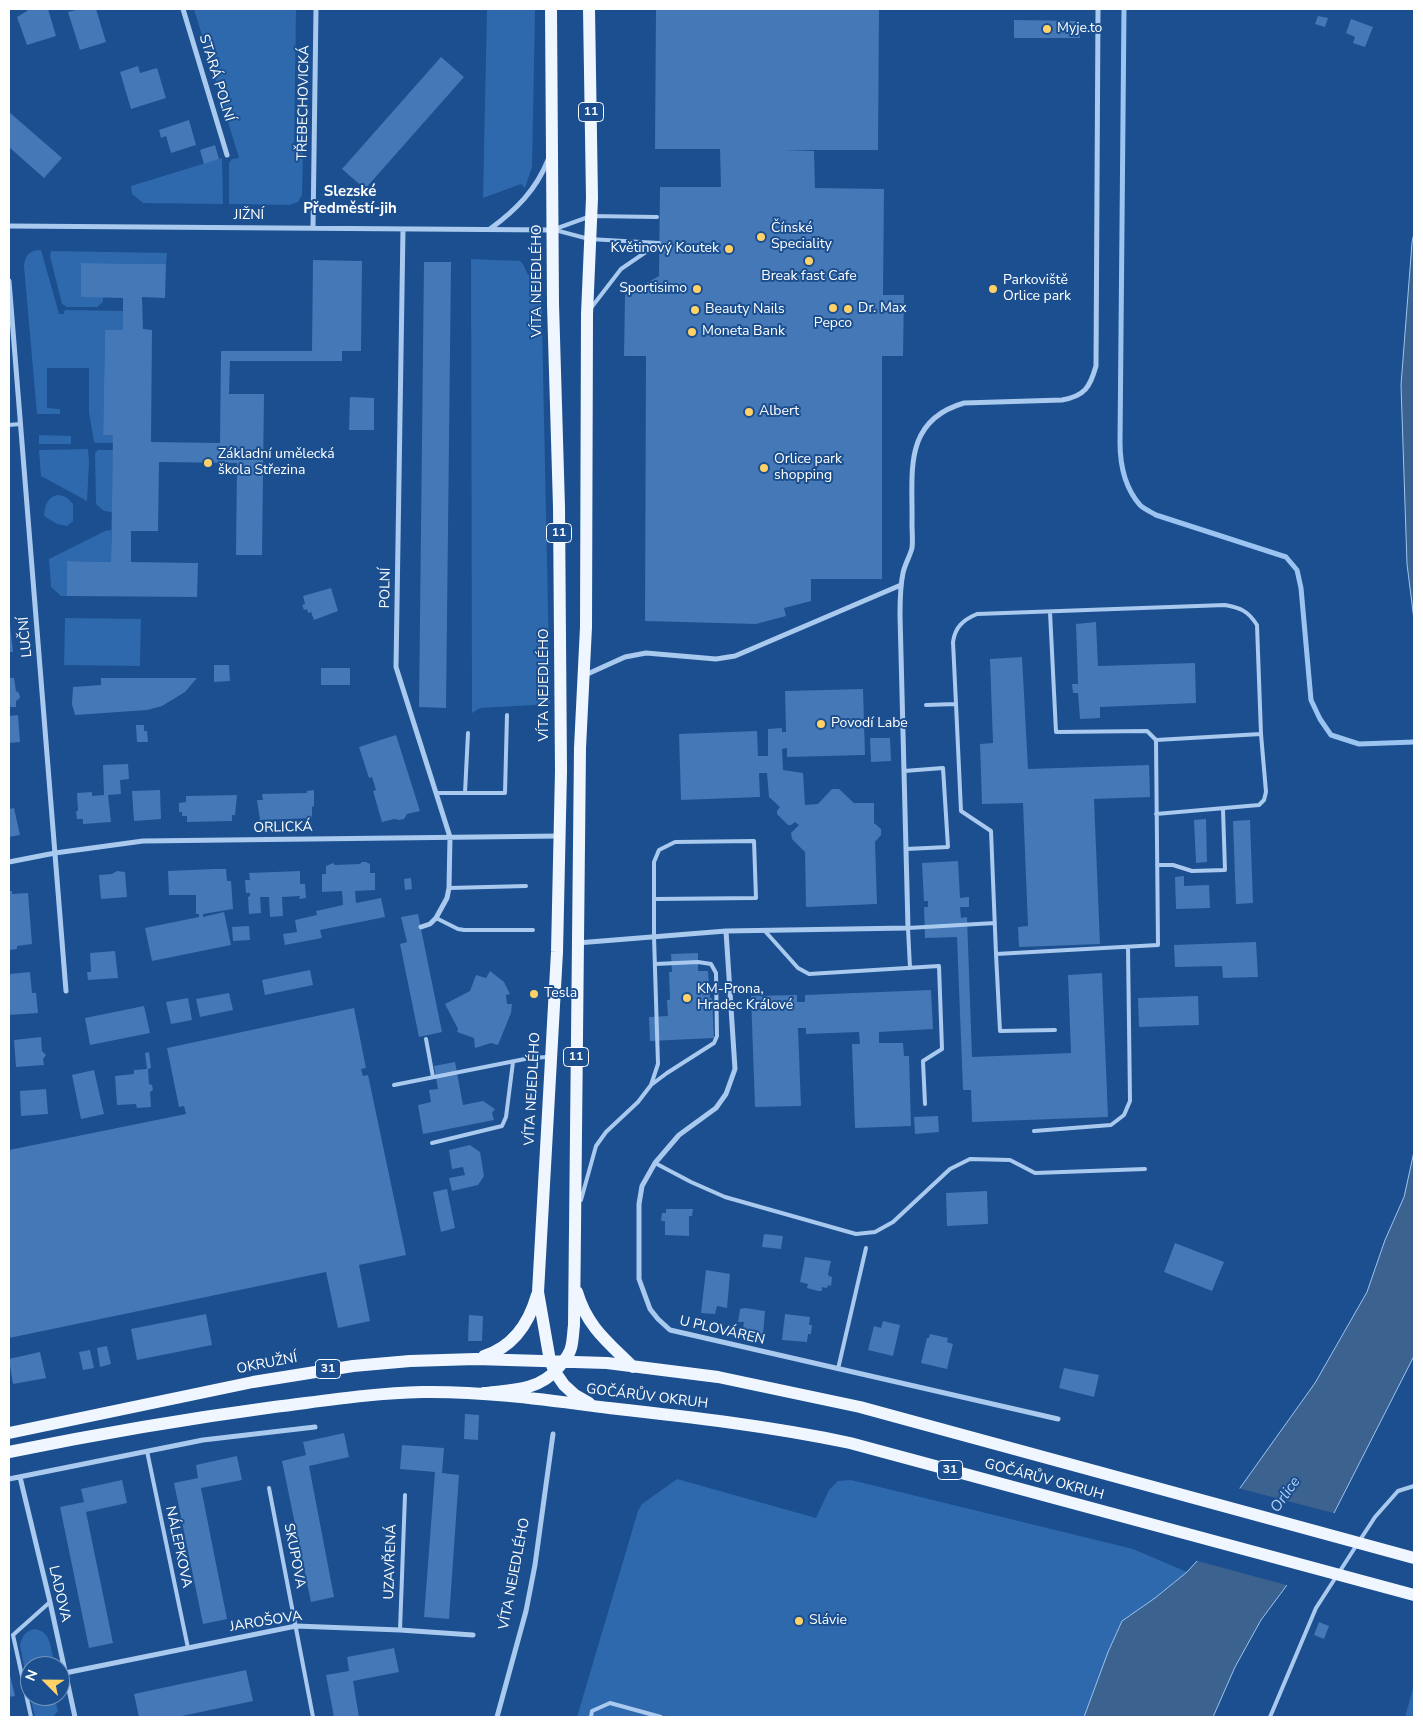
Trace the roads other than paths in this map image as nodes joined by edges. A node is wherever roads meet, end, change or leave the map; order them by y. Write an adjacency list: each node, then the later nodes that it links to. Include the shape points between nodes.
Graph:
1 (183, 9): 7 (street, STARÁ POLNÍ)
2 (316, 9): 11 (street, TŘEBECHOVICKÁ)
3 (551, 9): 6 (main road, VÍTA NEJEDLÉHO / 11)
4 (589, 9): 8 (main road, 11)
5 (1098, 9): 20 (street, via 1096,366 1092,381 1083,393 1067,399 964,403 933,418 918,439 913,457 912,548)
6 (552, 148): 13 (street, via 541,175 526,198); 14 (main road, VÍTA NEJEDLÉHO / 11)
7 (227, 154)
8 (591, 216): 9 (lane); 14 (lane); 15 (main road, 11)
9 (657, 217)
10 (9, 226): 11 (street, JIŽNÍ)
11 (313, 228): 12 (street, JIŽNÍ)
12 (403, 228): 13 (street, JIŽNÍ); 30 (street, POLNÍ, via 396,667)
13 (490, 229): 14 (street, JIŽNÍ)
14 (553, 230): 15 (lane); 34 (main road, VÍTA NEJEDLÉHO / 11, via 559,515)
15 (590, 239): 17 (main road, 11); 17 (lane, via 659,243 621,269)
16 (9, 281): 18 (street, LUČNÍ)
17 (587, 314): 22 (main road, 11, via 587,546)
18 (20, 424): 19 (lane); 37 (street, LUČNÍ)
19 (9, 425)
20 (901, 585): 22 (street, via 735,656 716,659 636,655); 29 (street)
21 (1050, 612): 23 (lane, via 977,614 960,624 953,642); 27 (lane, via 1225,605 1250,614 1257,625); 28 (lane, via 1056,732 1147,731)
22 (583, 676): 51 (main road, 11)
23 (956, 704): 24 (lane); 44 (lane, via 961,811 992,831)
24 (926, 705)
25 (507, 715): 31 (lane, via 505,793)
26 (468, 733): 31 (lane)
27 (1261, 734): 28 (lane); 32 (lane, via 1264,800 1259,805)
28 (1156, 740): 33 (lane)
29 (904, 771): 36 (street); 36 (lane, via 943,768 948,846)
30 (436, 793): 31 (lane); 35 (street, POLNÍ)
31 (465, 793)
32 (1223, 809): 33 (lane); 39 (lane, via 1225,870 1192,871)
33 (1156, 814): 39 (lane)
34 (560, 836): 35 (street, ORLICKÁ); 59 (main road, VÍTA NEJEDLÉHO / 11)
35 (450, 837): 37 (street, ORLICKÁ, via 143,842); 41 (street, POLNÍ)
36 (906, 849): 46 (street)
37 (54, 852): 38 (street, ORLICKÁ); 56 (street, LUČNÍ)
38 (9, 862)
39 (1157, 864): 52 (lane, via 1158,945)
40 (526, 886): 41 (lane)
41 (449, 888): 43 (street, POLNÍ)
42 (654, 899): 42 (lane, via 654,862 659,850 675,842 754,841 756,898); 50 (lane)
43 (436, 918): 45 (street); 47 (lane, via 464,930)
44 (995, 923): 46 (lane); 53 (lane)
45 (421, 927)
46 (908, 928): 48 (street); 55 (lane)
47 (533, 930)
48 (764, 930): 49 (street); 55 (lane, via 798,968 809,974)
49 (726, 931): 50 (street); 67 (street, U PLOVÁREN, via 735,1068 726,1094 716,1108 679,1135)
50 (654, 937): 51 (street); 54 (lane)
51 (577, 943): 69 (main road, 11)
52 (1128, 947): 53 (lane); 65 (lane, via 1130,1101 1124,1115 1111,1125)
53 (996, 954): 57 (lane, via 1000,1031)
54 (655, 964): 63 (lane, via 658,1064); 63 (lane, via 711,964 716,972 717,1036 714,1043)
55 (910, 968): 64 (lane, via 939,966 942,1049 923,1062)
56 (66, 991)
57 (1055, 1030)
58 (426, 1039): 61 (lane)
59 (550, 1057): 60 (lane); 72 (main road, VÍTA NEJEDLÉHO / 11)
60 (513, 1062): 61 (lane); 66 (lane, via 506,1117 500,1128)
61 (433, 1077): 62 (lane)
62 (394, 1085)
63 (652, 1085): 69 (lane, via 596,1146)
64 (925, 1104)
65 (1034, 1131)
66 (432, 1143)
67 (655, 1163): 68 (lane, via 725,1197 856,1234 875,1232 893,1222 950,1169 970,1159 1010,1160 1035,1173); 77 (street, U PLOVÁREN, via 642,1186 638,1263 644,1295 658,1319 670,1330)
68 (1145, 1169)
69 (575, 1221): 71 (main road, 11)
70 (866, 1248): 77 (lane)
71 (575, 1280): 74 (main road, 11, via 572,1341); 76 (main road, via 590,1323)
72 (538, 1292): 73 (main road, via 528,1318 516,1336 502,1349); 75 (main road, VÍTA NEJEDLÉHO / 11)
73 (476, 1359): 75 (main road, OKRUŽNÍ / 31); 82 (main road, OKRUŽNÍ / 31, via 410,1361 314,1371)
74 (564, 1361): 75 (main road, OKRUŽNÍ / 31); 76 (main road, GOČÁRŮV OKRUH / 31)
75 (552, 1366): 78 (main road, via 542,1382 524,1389); 79 (main road, via 575,1395)
76 (633, 1367): 91 (main road, GOČÁRŮV OKRUH / 31, via 718,1377 860,1407)
77 (838, 1368): 80 (street, U PLOVÁREN)
78 (484, 1393): 79 (main road, GOČÁRŮV OKRUH / 31); 84 (main road, 31, via 420,1392 304,1403 122,1430)
79 (604, 1407): 92 (main road, GOČÁRŮV OKRUH / 31, via 745,1424 841,1442)
80 (1058, 1419)
81 (315, 1427): 85 (street, via 203,1440)
82 (9, 1433)
83 (553, 1434): 104 (street, VÍTA NEJEDLÉHO, via 526,1611)
84 (9, 1452)
85 (147, 1452): 86 (street); 97 (lane, NÁLEPKOVA)
86 (20, 1477): 87 (street); 93 (street, LADOVA)
87 (9, 1479)
88 (1414, 1486): 107 (lane, via 1398,1491 1375,1517 1316,1608)
89 (269, 1488): 94 (lane, SKUPOVA)
90 (405, 1495): 95 (lane, UZAVŘENÁ)
91 (1414, 1558)
92 (1414, 1595)
93 (50, 1602): 98 (street, LADOVA); 101 (lane, via 13,1634)
94 (296, 1626): 95 (street, JAROŠOVA); 97 (street, JAROŠOVA); 103 (lane, SKUPOVA)
95 (400, 1630): 96 (street, JAROŠOVA)
96 (473, 1635)
97 (188, 1648): 99 (street, JAROŠOVA)
98 (61, 1656)
99 (70, 1672)
100 (70, 1695): 102 (street, LADOVA)
101 (31, 1717)
102 (75, 1717)
103 (313, 1717)
104 (497, 1717)
105 (591, 1717): 106 (lane, via 592,1711 610,1703)
106 (661, 1717)
107 (1270, 1717)

